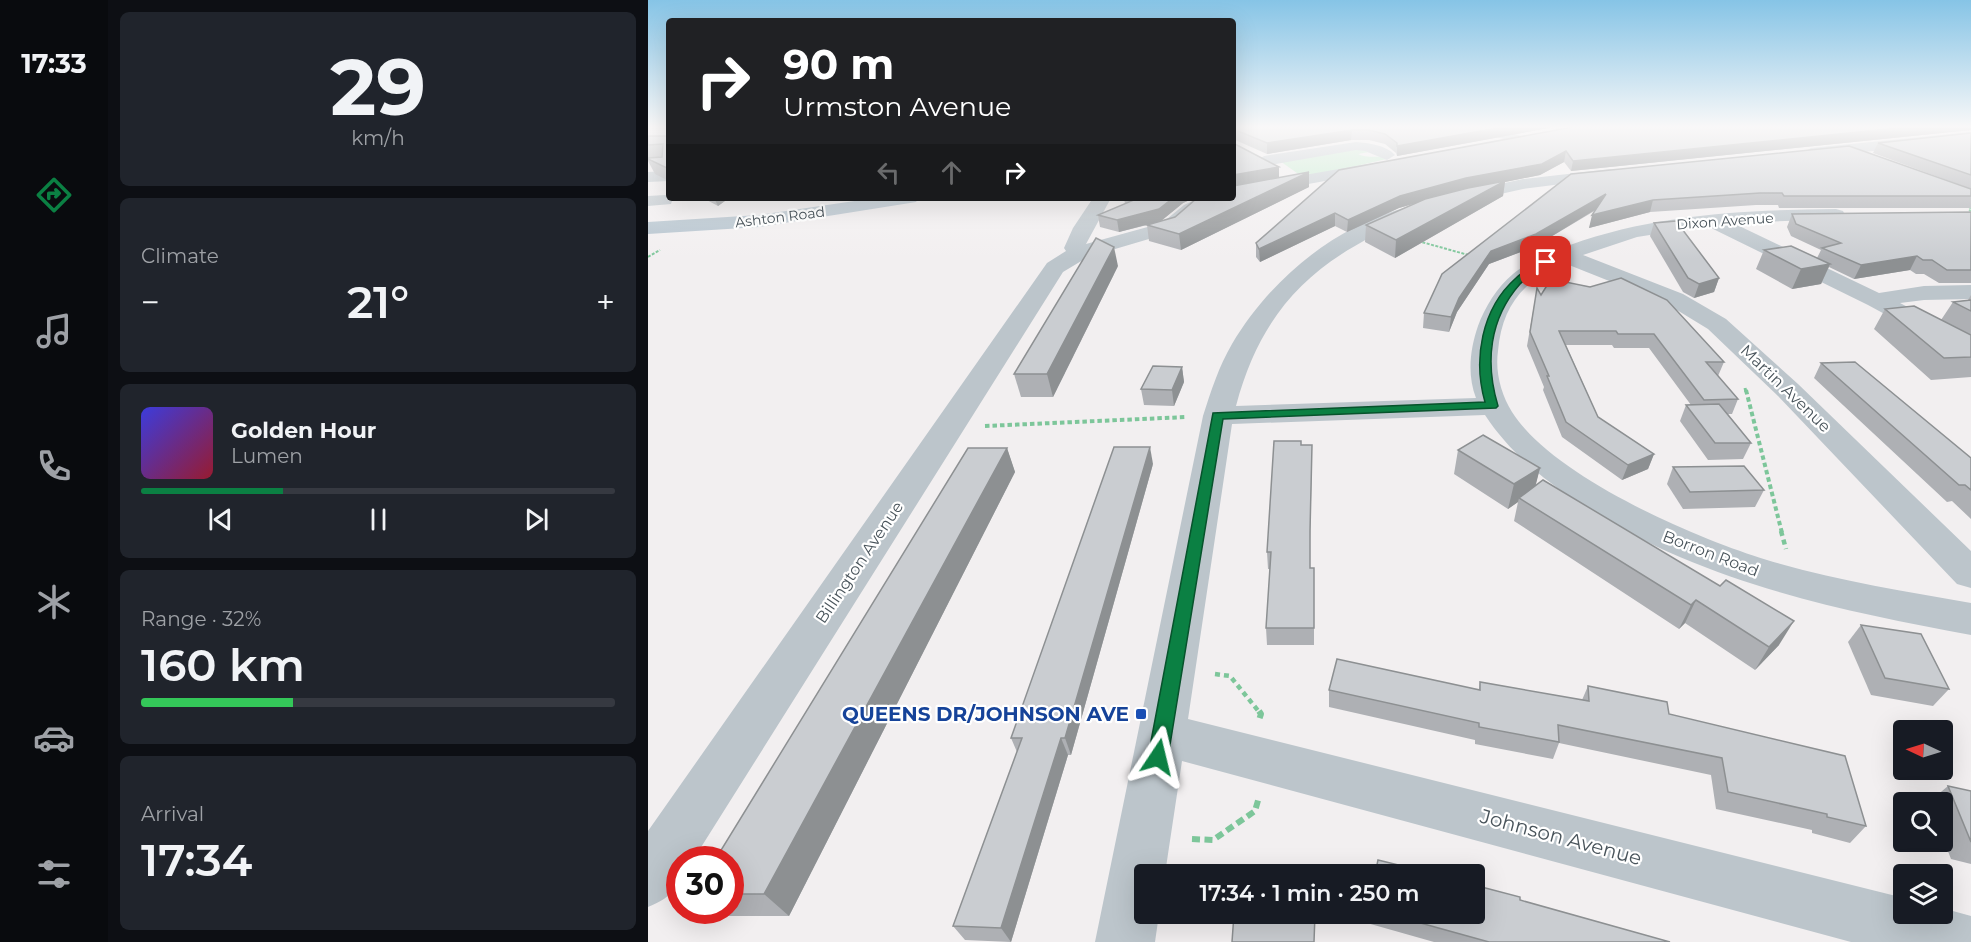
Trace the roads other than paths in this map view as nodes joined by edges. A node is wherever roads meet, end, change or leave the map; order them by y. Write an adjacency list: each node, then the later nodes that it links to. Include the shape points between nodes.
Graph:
1 (1282, 171): 5 (street)
2 (1336, 171): 5 (street, Billington Avenue)
3 (1633, 171): 20 (street, via 1466,189 1380,224 1334,248 1306,267 1278,295 1251,333 1236,359)
4 (666, 179): 6 (street)
5 (1299, 181): 7 (street, Billington Avenue)
6 (652, 191)
7 (1236, 194)
8 (891, 201): 13 (main road, Ashton Road, via 779,219)
9 (1100, 201): 14 (street, via 1084,223 1074,248)
10 (1213, 201): 14 (street, Billington Avenue, via 1190,209 1168,227)
11 (1858, 216): 12 (street, Dixon Avenue)
12 (1712, 220): 15 (street, Dixon Avenue, via 1630,231); 17 (street)
13 (648, 228)
14 (1078, 253): 24 (street, Billington Avenue, via 1055,268)
15 (1564, 255): 19 (street, Dixon Avenue, via 1519,280 1493,318 1484,363); 21 (street, Martin Avenue, via 1675,299 1724,330)
16 (1971, 292): 17 (street)
17 (1876, 300): 18 (street)
18 (1971, 350)
19 (1492, 406): 20 (street); 22 (street, Borron Road, via 1530,450 1568,481 1608,507 1682,544 1718,560 1796,584)
20 (1218, 416): 23 (street)
21 (1971, 574)
22 (1971, 619)
23 (1162, 734): 25 (street); 26 (street, Johnson Avenue)
24 (648, 879)
25 (1125, 942)
26 (1960, 942)

